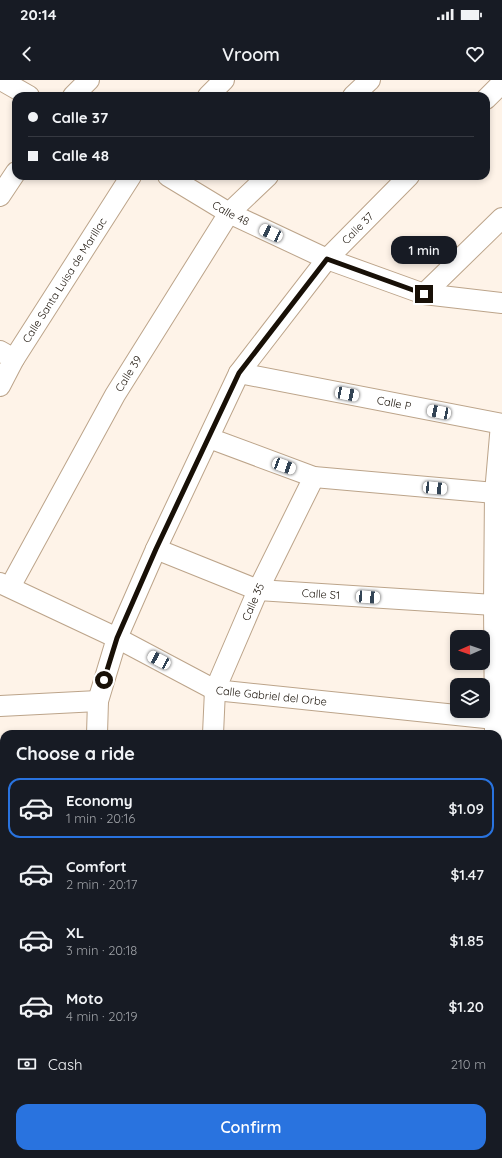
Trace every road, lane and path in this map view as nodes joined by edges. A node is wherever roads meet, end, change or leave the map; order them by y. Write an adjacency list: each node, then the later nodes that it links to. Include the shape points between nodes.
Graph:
1 (1, 80): 6 (street)
2 (89, 80): 7 (street)
3 (224, 80): 8 (street)
4 (370, 80): 9 (street)
5 (502, 83): 10 (street)
6 (22, 92)
7 (77, 92)
8 (212, 92)
9 (357, 92)
10 (490, 95)
11 (12, 178): 16 (street)
12 (128, 180): 22 (street, Calle Santa Luisa de Marillac)
13 (175, 180): 17 (street, Calle 48)
14 (264, 180): 17 (street, Calle 39)
15 (406, 180): 19 (street, Calle 37)
16 (0, 196)
17 (229, 213): 19 (street, Calle 48); 30 (street, Calle 39, via 115,395)
18 (502, 218): 20 (street)
19 (327, 259): 20 (street, Calle 48); 23 (street, Calle 37)
20 (424, 294): 21 (street, Calle 48)
21 (502, 303)
22 (7, 355): 24 (street, Calle Santa Luisa de Marillac)
23 (239, 373): 25 (street, Calle P); 26 (street, Calle 37)
24 (0, 386)
25 (501, 424): 28 (street)
26 (209, 438): 27 (street); 29 (street, Calle 37)
27 (314, 477): 28 (street); 31 (street, Calle 35)
28 (495, 493): 32 (street)
29 (156, 549): 31 (street, Calle S1); 33 (street, Calle 37)
30 (5, 585): 33 (street, Calle Gabriel del Orbe)
31 (258, 590): 32 (street, Calle S1); 34 (street, Calle 35)
32 (494, 605): 37 (street)
33 (117, 638): 34 (street, Calle Gabriel del Orbe); 35 (street, Calle 37)
34 (215, 690): 37 (street, Calle Gabriel del Orbe); 39 (street, Calle 35)
35 (98, 701): 36 (street); 38 (street, Calle 37)
36 (0, 706)
37 (495, 727)
38 (97, 730)
39 (212, 730)

